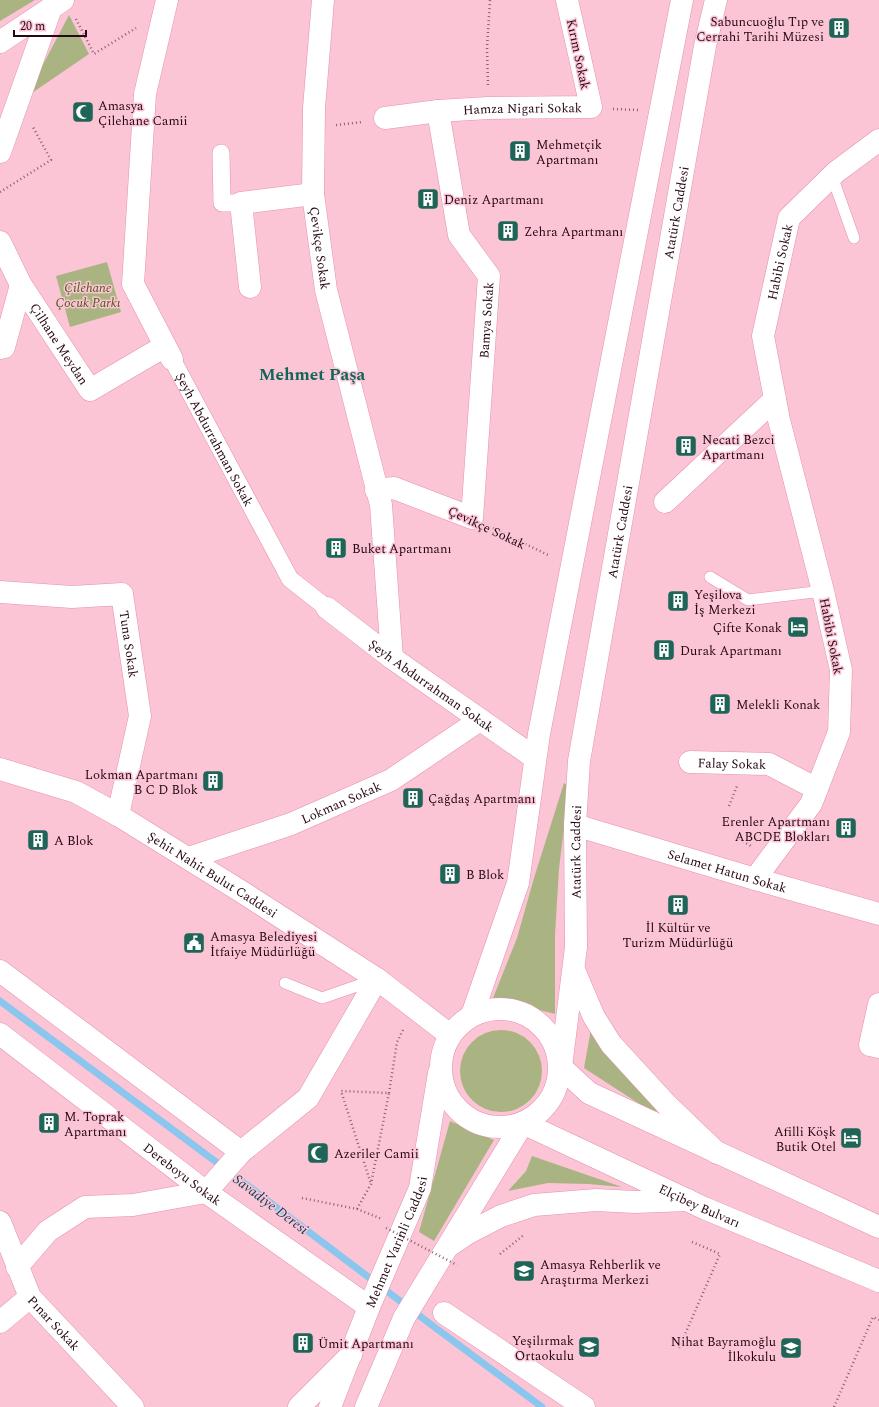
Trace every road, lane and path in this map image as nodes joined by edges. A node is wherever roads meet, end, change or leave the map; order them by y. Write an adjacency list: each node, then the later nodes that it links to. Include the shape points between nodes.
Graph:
1 (167, 0): 29 (street, Şeyh Abdurrahman Sokak, via 145,94 133,284)
2 (324, 0): 16 (street, Çevikçe Sokak)
3 (490, 0): 11 (path, via 487,48)
4 (567, 0): 10 (street, Kırım Sokak)
5 (682, 0): 13 (street)
6 (716, 0): 46 (street, Atatürk Caddesi, via 705,46 579,761)
7 (62, 7): 8 (path, via 94,54); 9 (street); 18 (street)
8 (138, 26)
9 (0, 42)
10 (591, 107): 11 (street, Hamza Nigari Sokak); 13 (path, Hamza Nigari Sokak)
11 (488, 108): 12 (street, Hamza Nigari Sokak)
12 (438, 111): 14 (street, Hamza Nigari Sokak); 33 (street, Bamya Sokak, via 459,235 489,276)
13 (660, 112): 34 (street)
14 (385, 118): 16 (path)
15 (33, 126): 21 (path, via 51,160)
16 (313, 129): 22 (street, Çevikçe Sokak)
17 (879, 140): 20 (street, Habibi Sokak)
18 (0, 152)
19 (221, 153): 23 (street, via 222,203)
20 (832, 176): 24 (lane); 30 (street, Habibi Sokak, via 789,218 763,336)
21 (0, 192)
22 (313, 194): 23 (street); 31 (street, Çevikçe Sokak, via 326,290)
23 (241, 202): 27 (street)
24 (854, 238)
25 (0, 242): 26 (street, Çilhane Meydan)
26 (21, 285): 28 (street, via 4,347); 29 (street, Çilhane Meydan, via 90,390)
27 (250, 287)
28 (0, 348)
29 (169, 353): 38 (street, Şeyh Abdurrahman Sokak, via 290,580)
30 (775, 399): 32 (street); 36 (street, Habibi Sokak)
31 (376, 490): 33 (street, Çevikçe Sokak, via 394,488); 39 (street, Çevikçe Sokak, via 381,505)
32 (665, 502)
33 (472, 518): 34 (path, Çevikçe Sokak)
34 (571, 567): 41 (street)
35 (710, 577): 36 (lane, via 748,600)
36 (823, 591): 44 (street, Habibi Sokak, via 841,670 839,732)
37 (0, 592): 45 (street, Tuna Sokak, via 72,597 122,594 140,716)
38 (328, 608): 39 (street, Şeyh Abdurrahman Sokak)
39 (392, 658): 40 (street, Şeyh Abdurrahman Sokak)
40 (480, 720): 41 (street, Şeyh Abdurrahman Sokak); 47 (street, Lokman Sokak, via 391,780 291,824)
41 (535, 758): 56 (street, via 518,883)
42 (690, 762): 44 (street, Falay Sokak, via 769,764)
43 (0, 769): 45 (street, Şehit Nahit Bulut Caddesi, via 76,792)
44 (817, 789): 48 (street, Habibi Sokak, via 811,804)
45 (118, 815): 47 (street, Şehit Nahit Bulut Caddesi)
46 (575, 825): 48 (street, Selamet Hatun Sokak); 50 (street, Atatürk Caddesi)
47 (189, 858): 52 (street, Şehit Nahit Bulut Caddesi)
48 (755, 879): 49 (street, Selamet Hatun Sokak)
49 (879, 914)
50 (574, 970): 60 (street, Atatürk Caddesi); 64 (street, via 594,1017 611,1044 666,1104)
51 (0, 971): 65 (street)
52 (377, 979): 53 (lane, via 322,998); 55 (street, Şehit Nahit Bulut Caddesi); 65 (street, via 308,1098)
53 (285, 983)
54 (879, 1004): 59 (street, via 870,1045)
55 (414, 1007): 58 (street, Şehit Nahit Bulut Caddesi); 62 (path, via 397,1042)
56 (472, 1015): 58 (street, via 459,1024); 60 (street, via 490,1009 509,1009 528,1016 544,1027 554,1044)
57 (0, 1034): 67 (street, Dereboyu Sokak)
58 (450, 1035): 61 (street, via 442,1052)
59 (879, 1047)
60 (561, 1067): 63 (street, via 558,1084 551,1099 539,1113); 64 (street, via 589,1093)
61 (440, 1070): 63 (street, via 443,1089 453,1105 467,1118 485,1126 504,1128); 72 (street, Mehmet Varinli Caddesi, via 420,1188)
62 (389, 1093): 66 (path); 66 (path, via 341,1091)
63 (523, 1123): 69 (street, Elçibey Bulvarı); 75 (street)
64 (717, 1153): 73 (street)
65 (238, 1155): 67 (street)
66 (371, 1184): 70 (path)
67 (206, 1192): 76 (street, via 133,1205 85,1206 48,1231); 79 (street, Dereboyu Sokak)
68 (302, 1198): 70 (path)
69 (688, 1200): 75 (street, via 596,1200 534,1204 501,1216 468,1233); 77 (street, Elçibey Bulvarı)
70 (357, 1208): 72 (path)
71 (0, 1222): 76 (street, Pınar Sokak)
72 (395, 1227): 75 (path, bridge); 79 (street, Mehmet Varinli Caddesi, via 385,1270)
73 (879, 1227)
74 (690, 1241): 83 (path, via 720,1254)
75 (452, 1256): 88 (street, via 418,1295 404,1318)
76 (17, 1267): 78 (street, Pınar Sokak)
77 (879, 1281)
78 (30, 1297): 82 (street); 85 (street, Pınar Sokak)
79 (371, 1304): 84 (street, Mehmet Varinli Caddesi)
80 (444, 1312): 89 (street)
81 (879, 1320): 90 (path, via 873,1317)
82 (0, 1322)
83 (679, 1348)
84 (352, 1354): 86 (street); 87 (street, Mehmet Varinli Caddesi)
85 (133, 1407)
86 (299, 1407)
87 (330, 1407)
88 (366, 1407)
89 (584, 1407)
90 (834, 1407)

